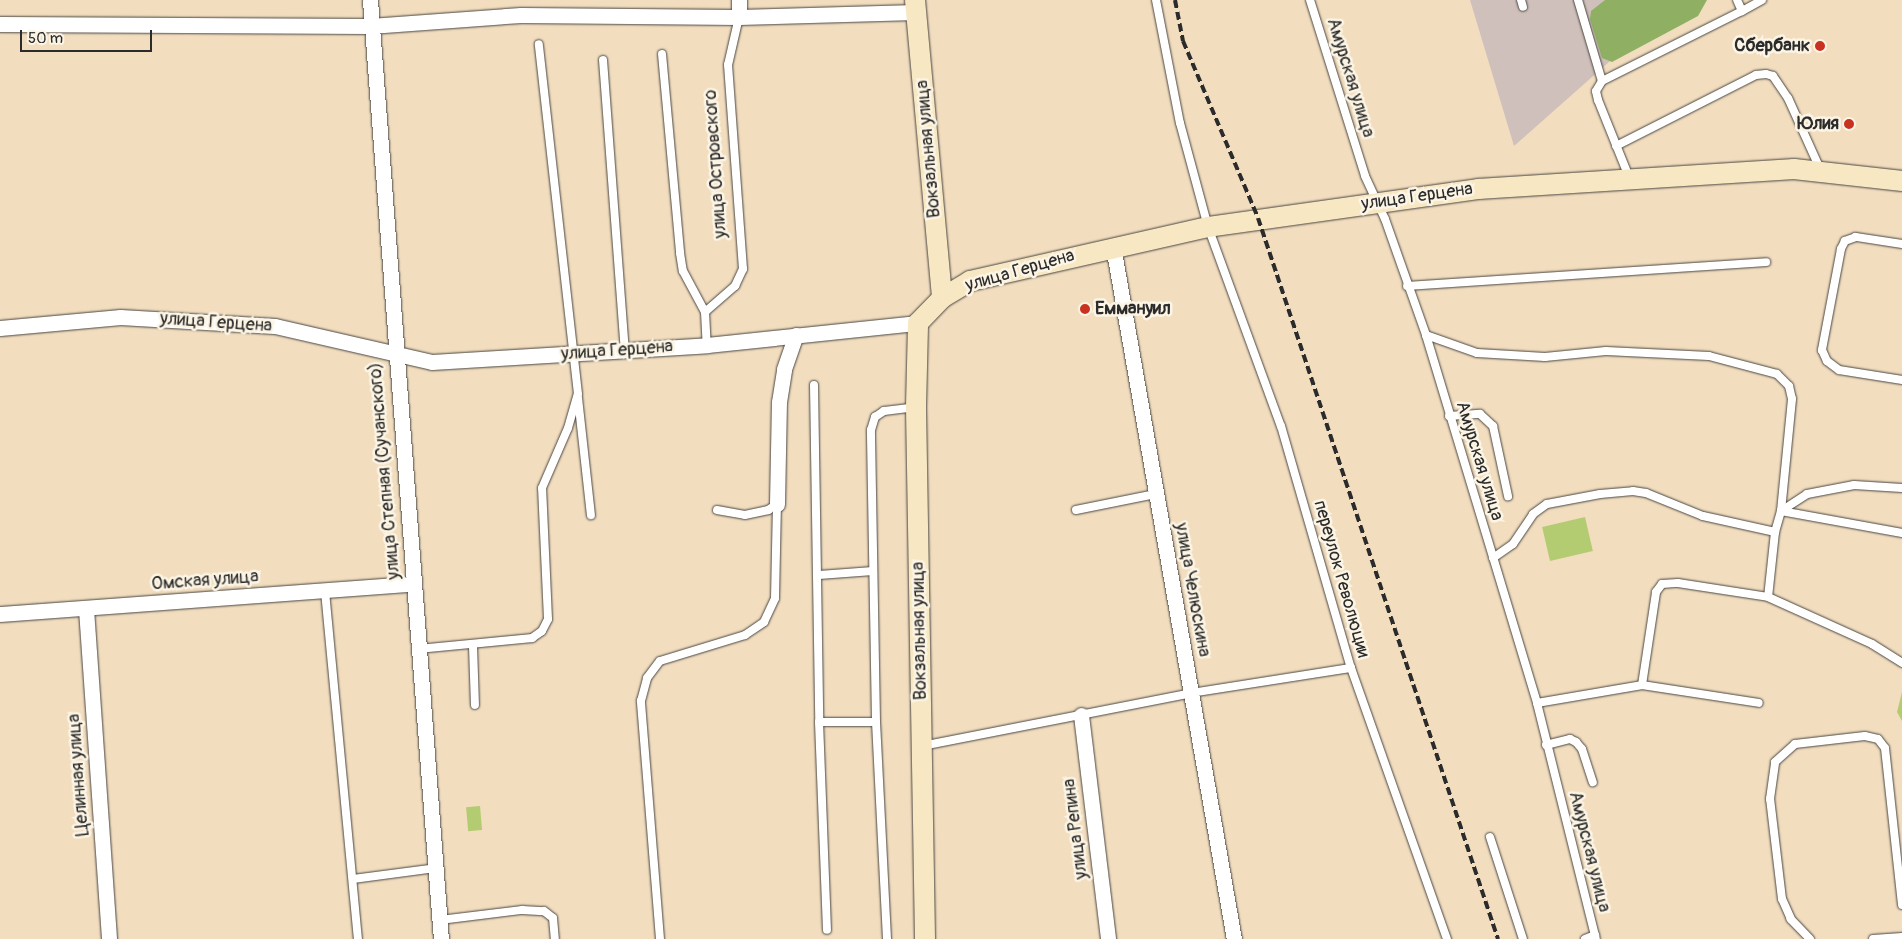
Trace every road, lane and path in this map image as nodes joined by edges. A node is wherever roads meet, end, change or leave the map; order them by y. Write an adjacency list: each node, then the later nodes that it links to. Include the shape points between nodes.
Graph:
1 (370, 0): 13 (street, улица Степная (Сучанского))
2 (739, 0): 11 (street, улица Островского)
3 (1156, 0): 23 (lane, переулок Революции, via 1180,123)
4 (1310, 0): 22 (lane, Амурская улица, via 1365,176)
5 (1578, 0): 17 (lane)
6 (1737, 0): 10 (lane)
7 (1762, 0): 10 (lane)
8 (916, 6): 11 (street); 28 (main road, Вокзальная улица)
9 (521, 8): 11 (street); 13 (street)
10 (1742, 11): 17 (lane)
11 (739, 17): 29 (lane, улица Островского, via 728,64 743,269 735,286)
12 (0, 24): 13 (street)
13 (370, 26): 36 (street, улица Степная (Сучанского))
14 (539, 44): 37 (lane)
15 (662, 54): 29 (lane, via 683,272)
16 (603, 60): 35 (lane)
17 (1602, 80): 18 (lane, via 1596,91)
18 (1616, 146): 19 (lane, via 1756,75 1766,74 1773,76 1788,98); 20 (lane)
19 (1821, 171): 20 (main road, улица Герцена, via 1729,171); 21 (main road, улица Герцена)
20 (1629, 178): 22 (main road, улица Герцена, via 1478,189)
21 (1902, 181)
22 (1378, 202): 23 (main road, улица Герцена); 27 (lane, Амурская улица)
23 (1208, 227): 25 (main road, улица Герцена); 64 (lane, переулок Революции, via 1281,426)
24 (1902, 244): 38 (lane, via 1856,237 1845,241 1822,350 1827,361 1839,370)
25 (1113, 246): 28 (main road, улица Герцена, via 970,281); 44 (street, улица Челюскина)
26 (1766, 262): 27 (lane)
27 (1408, 286): 32 (lane, Амурская улица)
28 (942, 298): 30 (main road, улица Герцена)
29 (705, 312): 34 (lane)
30 (918, 323): 33 (street, улица Герцена); 41 (main road, Вокзальная улица)
31 (0, 328): 36 (street, улица Герцена, via 120,317 275,326)
32 (1426, 335): 42 (lane, Амурская улица); 49 (lane, via 1477,352 1545,357 1606,351 1709,356 1777,374 1789,386 1792,399)
33 (796, 336): 34 (street, улица Герцена); 46 (street, via 784,369 779,402)
34 (707, 345): 35 (street, улица Герцена)
35 (625, 350): 37 (street, улица Герцена)
36 (394, 355): 37 (street, улица Герцена, via 432,362); 56 (street, улица Степная (Сучанского))
37 (574, 355): 40 (lane)
38 (1902, 380)
39 (814, 385): 55 (lane)
40 (578, 394): 50 (lane); 61 (lane, via 568,428 542,488 548,619 542,631 532,638)
41 (916, 407): 54 (lane, via 884,411 875,417 871,430); 74 (main road, Вокзальная улица)
42 (1449, 416): 45 (lane, via 1480,414 1488,418 1493,426); 53 (lane, Амурская улица)
43 (1902, 488): 49 (lane, via 1854,485 1824,489 1807,494)
44 (1156, 494): 48 (lane); 66 (street, улица Челюскина)
45 (1508, 496)
46 (777, 504): 47 (lane, via 768,510 745,515); 88 (lane, via 775,598 764,622 745,635 660,661 647,678 641,701)
47 (717, 510)
48 (1076, 510)
49 (1781, 511): 51 (lane); 52 (lane)
50 (591, 515)
51 (1775, 532): 53 (lane, via 1703,516 1646,493 1620,492 1548,504 1533,514 1513,544); 58 (lane)
52 (1902, 533)
53 (1493, 558): 67 (lane, Амурская улица)
54 (873, 571): 55 (lane); 72 (lane)
55 (819, 575): 71 (lane)
56 (413, 584): 57 (street, Омская улица); 62 (street, улица Степная (Сучанского))
57 (325, 591): 59 (street, Омская улица); 78 (lane)
58 (1768, 597): 63 (lane, via 1872,644); 65 (lane, via 1662,584 1656,592)
59 (86, 609): 60 (street, Омская улица); 84 (street, Целинная улица)
60 (0, 614)
61 (473, 646): 62 (lane); 69 (lane)
62 (418, 649): 77 (street, улица Степная (Сучанского))
63 (1902, 663)
64 (1351, 668): 66 (lane); 93 (lane, переулок Революции)
65 (1642, 685): 67 (lane); 68 (lane)
66 (1191, 693): 70 (lane); 92 (street, улица Челюскина)
67 (1537, 703): 73 (lane, Амурская улица)
68 (1759, 703)
69 (475, 705)
70 (1081, 715): 74 (lane); 91 (street, улица Репина)
71 (819, 722): 72 (lane); 81 (lane)
72 (876, 722): 89 (lane)
73 (1546, 745): 75 (lane, via 1570,739 1576,742 1582,749); 82 (lane, Амурская улица)
74 (922, 746): 90 (main road, Вокзальная улица)
75 (1593, 782)
76 (1490, 837): 94 (lane)
77 (437, 868): 78 (lane); 80 (street, улица Степная (Сучанского))
78 (353, 879): 85 (lane)
79 (1902, 905): 96 (lane, via 1886,748 1878,739 1865,736 1795,744 1775,762 1770,799 1782,899 1790,919)
80 (440, 920): 86 (street, улица Степная (Сучанского)); 87 (lane, via 522,910 544,911 553,918)
81 (826, 930)
82 (1595, 937): 95 (lane)
83 (1902, 937): 97 (lane)
84 (109, 939)
85 (358, 939)
86 (441, 939)
87 (555, 939)
88 (660, 939)
89 (887, 939)
90 (925, 939)
91 (1108, 939)
92 (1234, 939)
93 (1447, 939)
94 (1523, 939)
95 (1585, 939)
96 (1810, 939)
97 (1873, 939)

